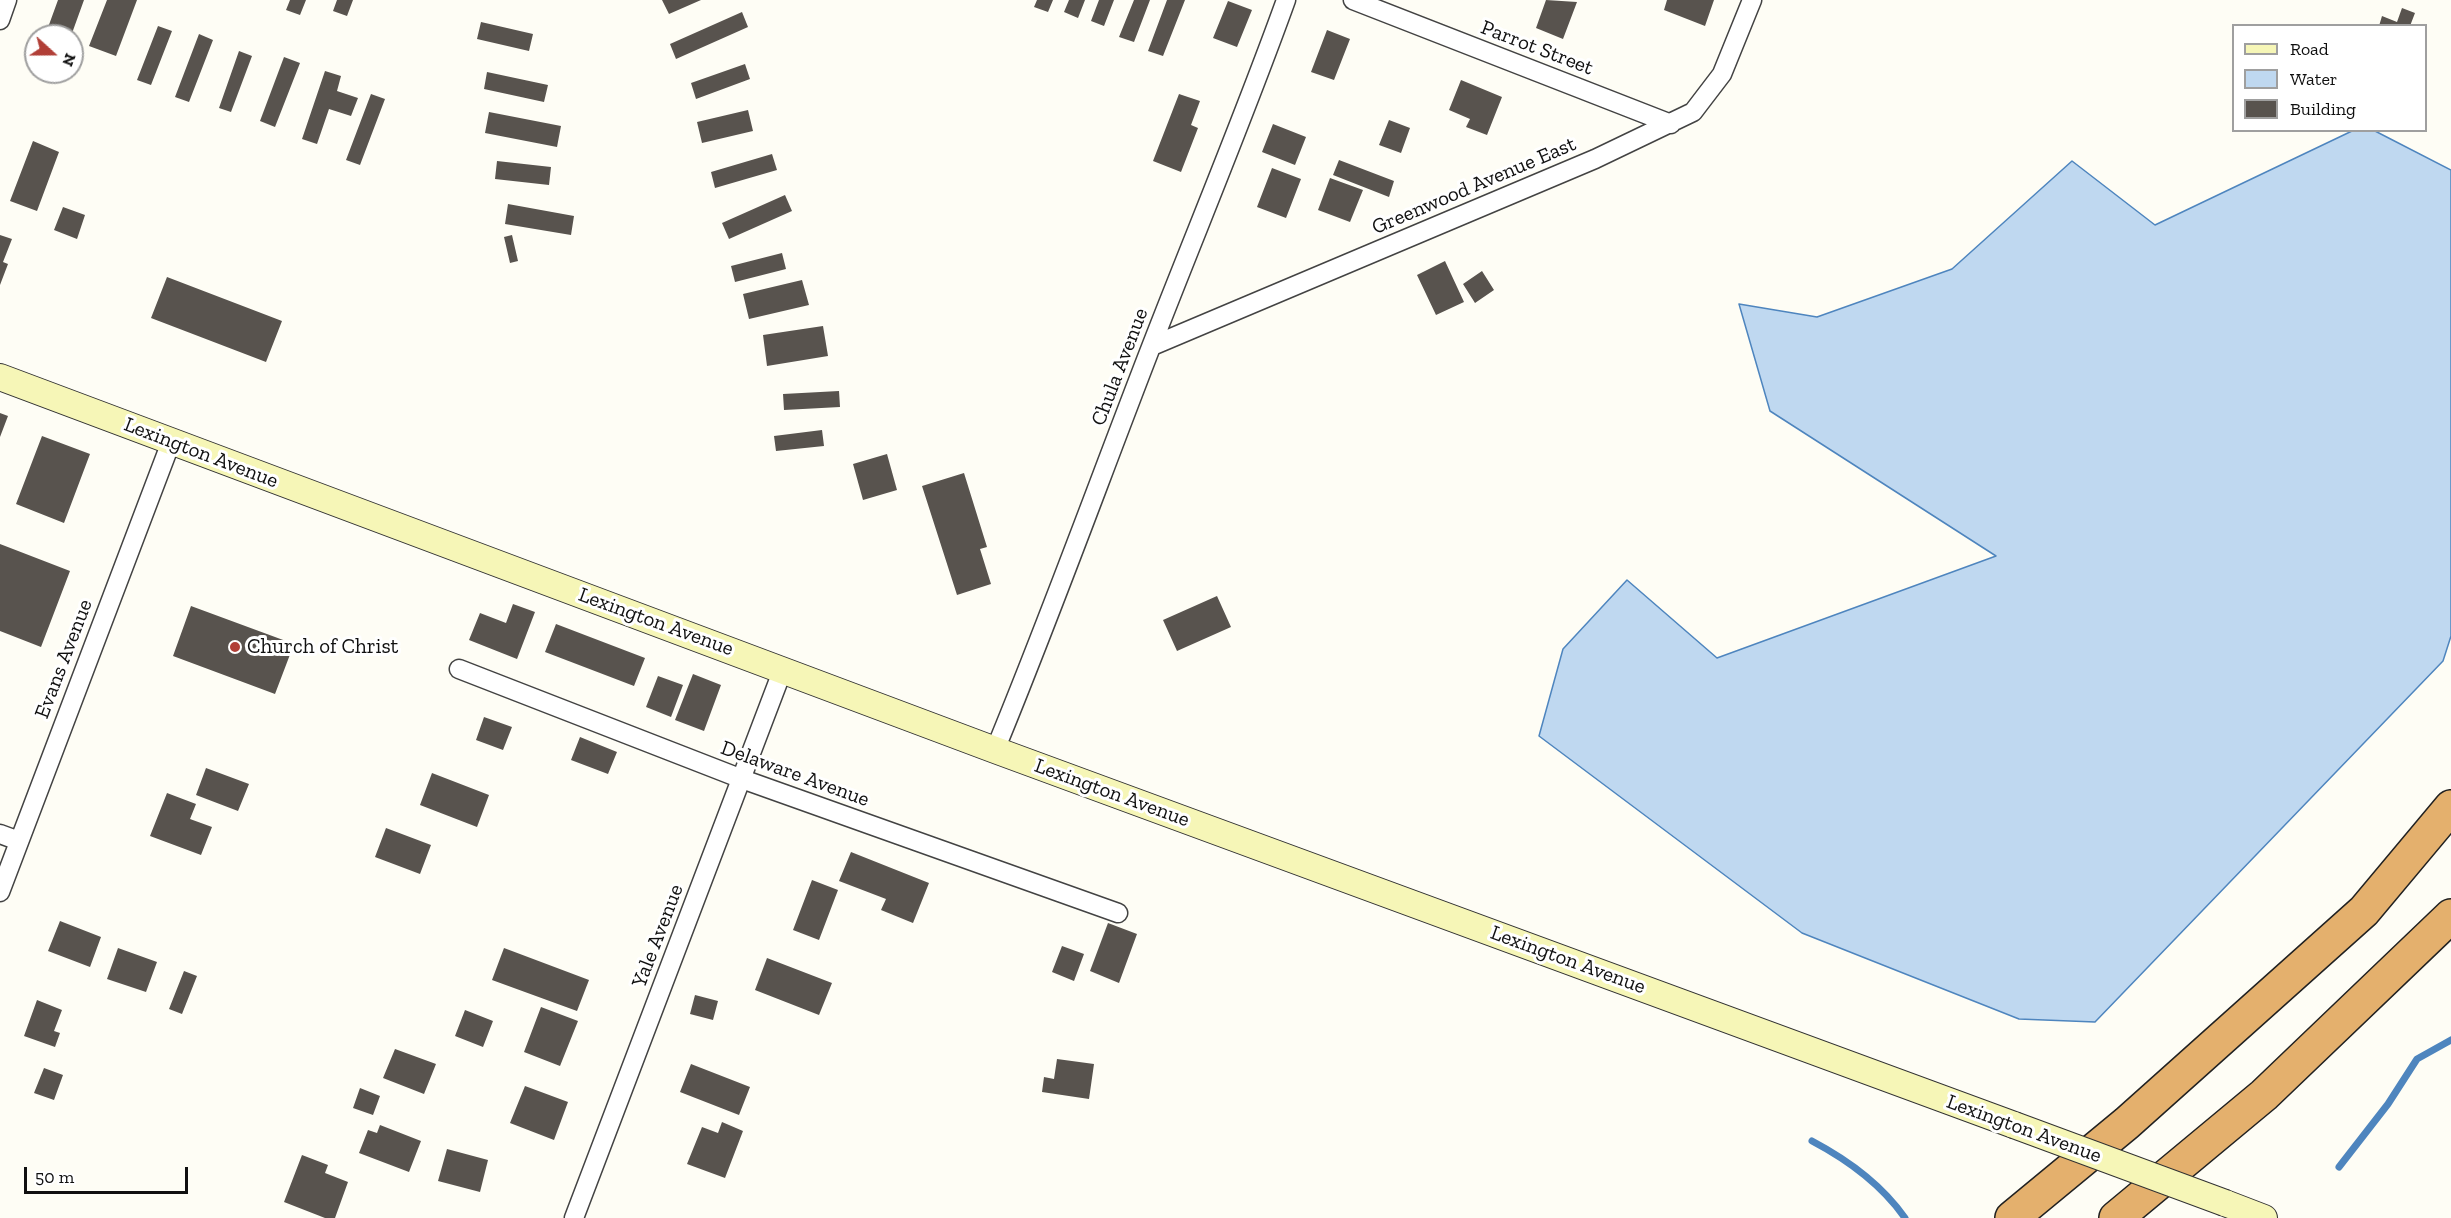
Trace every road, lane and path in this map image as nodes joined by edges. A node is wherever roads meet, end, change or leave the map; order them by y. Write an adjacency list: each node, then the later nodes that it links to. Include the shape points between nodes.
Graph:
1 (7, 0): 5 (street)
2 (1286, 0): 7 (street, Chula Avenue, via 1246,112)
3 (1353, 0): 6 (street, Parrot Street)
4 (1752, 0): 6 (street, Greenwood Avenue East, via 1722,74 1693,112)
5 (0, 20)
6 (1671, 124): 7 (street, Greenwood Avenue East)
7 (1152, 346): 12 (street, Chula Avenue)
8 (0, 377): 9 (street, Lexington Avenue)
9 (171, 442): 11 (street, Lexington Avenue); 16 (street, Evans Avenue)
10 (459, 669): 13 (street, Delaware Avenue)
11 (783, 669): 12 (street, Lexington Avenue); 13 (street, Yale Avenue)
12 (995, 750): 23 (street, Lexington Avenue, bridge)
13 (742, 779): 18 (street, Delaware Avenue); 20 (street, Yale Avenue)
14 (2451, 807): 21 (highway, via 2364,911 2127,1123)
15 (0, 834): 16 (street)
16 (19, 841): 17 (street, Evans Avenue)
17 (0, 892)
18 (1118, 913)
19 (2451, 916): 22 (highway, via 2264,1095)
20 (574, 1218)
21 (2012, 1218)
22 (2116, 1218)
23 (2264, 1218)

